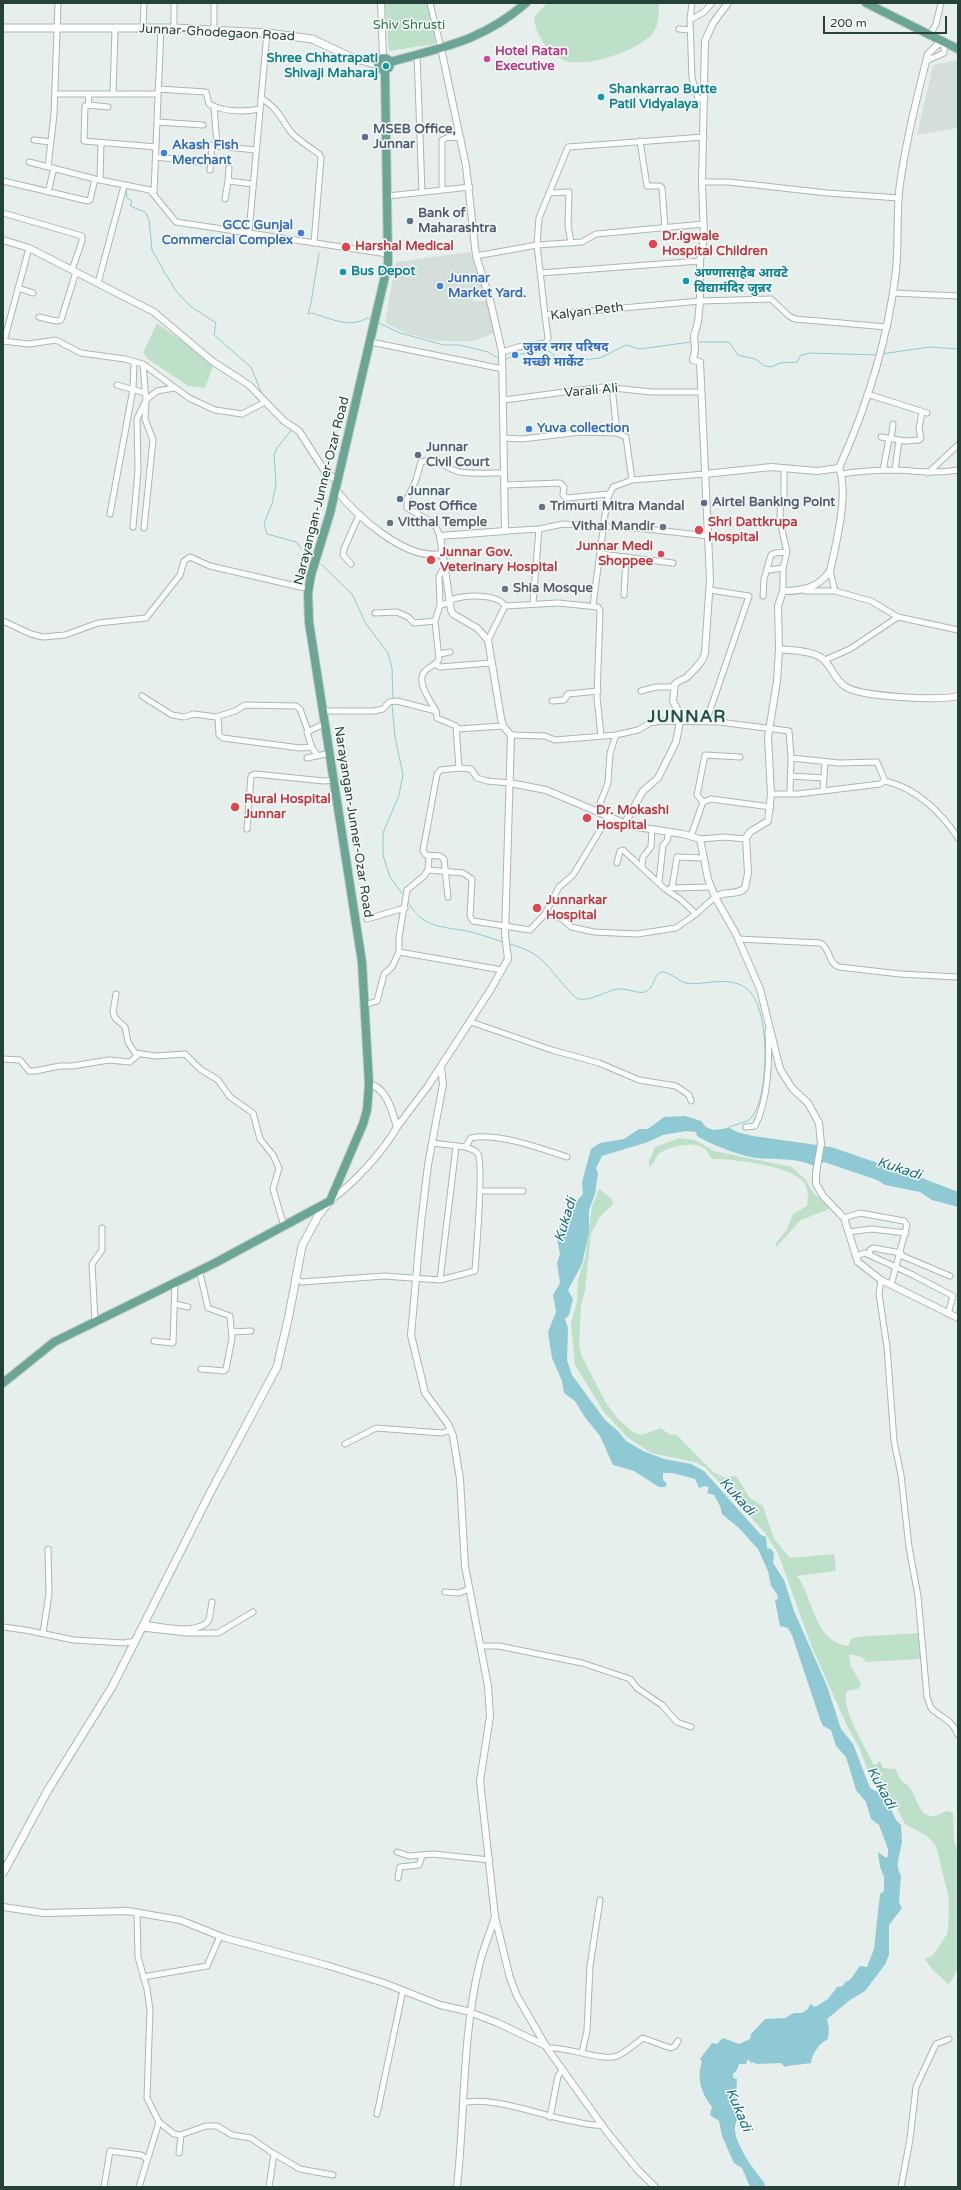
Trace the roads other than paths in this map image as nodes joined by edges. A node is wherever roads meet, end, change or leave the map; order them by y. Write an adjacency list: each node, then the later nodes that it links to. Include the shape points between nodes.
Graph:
1 (58, 3): 15 (street)
2 (144, 3): 16 (street)
3 (174, 3): 18 (street)
4 (214, 3): 22 (street)
5 (381, 3): 30 (street)
6 (430, 3): 26 (street)
7 (526, 3): 26 (main road, via 496,27)
8 (692, 3): 13 (street)
9 (712, 3): 13 (street, via 704,12)
10 (728, 3): 36 (street, via 706,35)
11 (866, 3): 24 (main road)
12 (941, 3): 24 (street, via 936,24)
13 (690, 20): 21 (street)
14 (3, 28): 15 (main road, Junnar-Ghodegaon Road)
15 (58, 28): 19 (main road, Junnar-Ghodegaon Road); 32 (street)
16 (143, 28): 17 (main road, Junnar-Ghodegaon Road); 19 (main road, Junnar-Ghodegaon Road)
17 (161, 28): 18 (main road, Junnar-Ghodegaon Road); 31 (street)
18 (174, 28): 22 (main road, Junnar-Ghodegaon Road)
19 (115, 29): 34 (street)
20 (679, 29): 21 (street)
21 (690, 30): 36 (street, via 692,78 698,99)
22 (214, 31): 23 (main road, Junnar-Ghodegaon Road)
23 (267, 33): 30 (main road, Junnar-Ghodegaon Road, via 312,39 353,58); 35 (street)
24 (930, 35): 25 (main road)
25 (944, 42): 27 (main road); 29 (street, via 932,49); 29 (street, via 944,53)
26 (441, 48): 28 (main road); 44 (street)
27 (958, 49)
28 (417, 54): 30 (main road); 68 (street)
29 (926, 61): 71 (street, via 904,159)
30 (383, 62): 70 (main road, Narayangan-Junner-Ozar Road, via 389,68 385,71)
31 (158, 91): 34 (street); 38 (street, via 206,92 209,104); 41 (street)
32 (55, 94): 33 (street); 46 (street)
33 (88, 94): 34 (street); 37 (street)
34 (113, 94)
35 (261, 98): 40 (street); 78 (street, via 283,118 290,132 319,154 321,162)
36 (705, 98): 43 (street)
37 (90, 105): 39 (street); 48 (street, via 85,106 83,139 86,142)
38 (214, 106): 40 (street, via 241,111); 49 (street)
39 (108, 107)
40 (260, 109): 51 (street)
41 (157, 122): 42 (street); 50 (street)
42 (203, 125)
43 (704, 137): 47 (street); 61 (street)
44 (461, 138): 64 (street); 65 (street, via 449,137 442,140)
45 (34, 140): 46 (street)
46 (51, 142): 55 (street)
47 (640, 142): 69 (street, via 568,147); 75 (street, via 647,186 662,188)
48 (102, 143): 50 (street); 58 (street)
49 (212, 145): 51 (street); 57 (street)
50 (156, 147): 52 (street)
51 (256, 150): 62 (street)
52 (156, 157): 54 (street); 67 (street)
53 (29, 162): 55 (street)
54 (200, 162)
55 (51, 168): 58 (street); 66 (street)
56 (229, 168): 60 (street)
57 (210, 170)
58 (97, 180): 63 (street); 66 (street, via 88,201)
59 (3, 181): 66 (street)
60 (228, 181): 62 (street); 72 (street)
61 (702, 182): 71 (street, via 729,182 874,198); 74 (street)
62 (253, 184): 76 (street)
63 (124, 186): 67 (street); 87 (street)
64 (470, 187): 65 (street); 83 (street)
65 (442, 190): 68 (street)
66 (48, 192)
67 (154, 192): 76 (street, via 176,222)
68 (422, 192): 70 (street)
69 (549, 193): 79 (street, via 568,192); 80 (street, via 539,218)
70 (388, 196): 82 (main road, Narayangan-Junner-Ozar Road)
71 (899, 198): 90 (street)
72 (225, 199)
73 (3, 213): 85 (street, via 82,236)
74 (704, 224): 75 (street); 84 (street)
75 (666, 228): 79 (street, via 596,234 582,242)
76 (249, 232): 78 (street)
77 (3, 240): 81 (street)
78 (314, 243): 82 (street)
79 (571, 243): 80 (street)
80 (537, 245): 83 (street); 86 (street)
81 (29, 248): 85 (street); 88 (street)
82 (388, 254): 97 (main road, Narayangan-Junner-Ozar Road)
83 (476, 256): 98 (street, via 490,300)
84 (700, 261): 86 (street); 92 (street)
85 (74, 271): 87 (street); 94 (street, via 61,320)
86 (540, 273): 93 (street)
87 (98, 283): 111 (street, via 154,312 212,361 247,383)
88 (18, 288): 89 (street); 96 (street)
89 (33, 293)
90 (893, 293): 91 (street); 95 (street)
91 (958, 296)
92 (700, 301): 93 (street, Kalyan Peth); 95 (street, Kalyan Peth, via 771,299 795,319); 106 (street, via 692,358 700,362)
93 (545, 315): 98 (street, Kalyan Peth, via 546,343)
94 (39, 316)
95 (887, 327): 108 (street)
96 (4, 341): 99 (street, via 29,344 56,340 81,353)
97 (371, 342): 101 (street); 127 (main road, Narayangan-Junner-Ozar Road)
98 (502, 352): 101 (street)
99 (134, 362): 100 (street); 105 (street)
100 (143, 364): 104 (street); 107 (street)
101 (503, 369): 110 (street)
102 (117, 385): 105 (street)
103 (612, 387): 106 (street, Varali Ali, via 652,392); 110 (street, Varali Ali); 113 (street)
104 (174, 388): 109 (street, via 157,392); 111 (street, via 204,406 242,414)
105 (133, 389): 107 (street); 132 (street)
106 (702, 392): 126 (street)
107 (145, 393): 109 (street)
108 (867, 394): 117 (street, via 925,412 919,429 921,438); 123 (street)
109 (146, 400): 134 (street, via 137,418 138,471); 136 (street, via 145,419 153,440)
110 (504, 400): 114 (street)
111 (265, 402): 127 (street, via 299,432 326,473)
112 (893, 424): 116 (street)
113 (617, 433): 114 (street, via 580,432 532,438); 128 (street, via 626,437)
114 (504, 438): 124 (street)
115 (881, 438): 116 (street)
116 (890, 439): 117 (street); 120 (street)
117 (899, 440): 121 (street)
118 (958, 445): 125 (street)
119 (784, 469): 123 (street); 126 (street, via 771,467); 141 (street, via 781,522)
120 (883, 470): 121 (street); 123 (street)
121 (894, 470): 125 (street)
122 (958, 470): 125 (street)
123 (840, 471): 150 (street, via 842,508)
124 (504, 473): 129 (street); 139 (street, via 461,472 440,462 421,462 407,499 407,508 434,523)
125 (928, 473)
126 (705, 474): 128 (street); 140 (street)
127 (337, 480): 130 (main road, Narayangan-Junner-Ozar Road)
128 (632, 480): 131 (street, via 616,485)
129 (505, 485): 131 (street, via 560,483 564,487 563,496 567,498); 138 (street)
130 (335, 489): 133 (street); 151 (main road, Narayangan-Junner-Ozar Road)
131 (608, 494): 135 (street)
132 (110, 514)
133 (359, 515): 142 (street, via 398,544 421,553); 146 (street, via 343,555)
134 (133, 527)
135 (605, 527): 137 (street, via 563,524); 140 (street); 143 (street)
136 (144, 528)
137 (539, 529): 138 (street); 159 (street)
138 (505, 531): 139 (street)
139 (440, 536): 142 (street)
140 (708, 536): 152 (street)
141 (787, 552): 148 (street); 149 (street, via 773,553)
142 (442, 554): 147 (street)
143 (601, 554): 144 (street); 161 (street)
144 (626, 557): 145 (street); 156 (street)
145 (673, 563)
146 (351, 564)
147 (444, 566): 158 (street); 160 (street, via 439,576)
148 (783, 568): 149 (street); 153 (street)
149 (768, 570): 157 (street, via 764,579)
150 (830, 571): 154 (street, via 820,582); 155 (street)
151 (309, 589): 165 (street, via 210,566 190,557 184,561 180,575 146,618 98,623 65,635 43,637); 181 (main road, Narayangan-Junner-Ozar Road, via 309,622)
152 (710, 590): 175 (street, via 707,596 708,625 704,658 688,677 676,682); 185 (street, via 749,596)
153 (783, 591): 154 (street); 169 (street, via 778,606)
154 (804, 591): 155 (street)
155 (835, 591): 164 (street, via 871,601)
156 (624, 595)
157 (763, 596)
158 (451, 602): 160 (street); 162 (street, via 456,598 483,596 495,598); 168 (street, via 453,614 477,628)
159 (533, 603): 161 (street); 162 (street)
160 (440, 605): 166 (street)
161 (593, 605): 176 (street, via 600,611)
162 (505, 606): 168 (street)
163 (375, 613): 166 (street, via 396,612 414,623)
164 (898, 617): 167 (street); 172 (street, via 850,649)
165 (3, 621)
166 (435, 621): 171 (street)
167 (958, 630)
168 (488, 640): 173 (street)
169 (779, 650): 172 (street, via 810,654); 189 (street)
170 (450, 652): 171 (street)
171 (439, 654): 174 (street, via 438,662)
172 (825, 660): 179 (street, via 840,682 852,690 893,698)
173 (491, 663): 174 (street, via 440,666); 187 (street)
174 (435, 664): 182 (street, via 423,672 422,681)
175 (674, 687): 177 (street, via 656,687); 184 (street, via 673,702 678,709)
176 (598, 691): 180 (street, via 568,694 564,700); 193 (street)
177 (641, 691)
178 (142, 696): 183 (street, via 177,716 194,714)
179 (958, 696)
180 (552, 701)
181 (324, 711): 182 (street, via 374,711 383,709 391,701); 186 (main road, Narayangan-Junner-Ozar Road)
182 (436, 711): 188 (street, via 437,718 454,723)
183 (218, 717): 190 (street, via 245,705 296,706 300,709); 194 (street, via 219,735 224,738 300,748)
184 (680, 721): 185 (street); 192 (street, via 650,723 638,730); 214 (street, via 676,742 658,778 643,791)
185 (706, 722): 189 (street)
186 (326, 723): 190 (street); 195 (main road, Narayangan-Junner-Ozar Road)
187 (503, 726): 188 (street); 191 (street)
188 (457, 729): 201 (street)
189 (769, 729): 199 (street, via 791,733); 208 (street)
190 (308, 731): 194 (street)
191 (511, 735): 193 (street, via 545,736 555,740); 206 (street)
192 (616, 735): 193 (street); 212 (street, via 610,753 608,783)
193 (601, 736)
194 (312, 747): 196 (street)
195 (331, 753): 196 (street); 204 (main road, Narayangan-Junner-Ozar Road)
196 (318, 756): 198 (street)
197 (740, 757): 210 (street, via 705,755 697,788 697,795)
198 (307, 758)
199 (791, 758): 200 (street); 202 (street)
200 (825, 762): 203 (street); 205 (street, via 877,762)
201 (459, 768): 206 (street, via 471,769 477,778 487,781); 222 (street, via 441,770 437,774 423,851)
202 (790, 776): 203 (street); 209 (street)
203 (824, 778): 207 (street)
204 (335, 780): 215 (street, via 255,774 249,785); 244 (main road, Narayangan-Junner-Ozar Road, via 362,962)
205 (885, 781): 207 (street, via 880,784); 219 (street, via 911,790 946,821)
206 (510, 783): 212 (street, via 546,790); 238 (street)
207 (823, 790): 209 (street)
208 (771, 794): 209 (street); 211 (street)
209 (790, 794)
210 (703, 802): 211 (street, via 711,799); 218 (street)
211 (771, 807): 221 (street, via 768,821 748,834)
212 (597, 811): 213 (street)
213 (608, 817): 214 (street); 235 (street, via 574,875 559,887)
214 (626, 823): 216 (street)
215 (247, 829)
216 (652, 830): 217 (street); 225 (street, via 651,847 643,857)
217 (669, 832): 218 (street); 228 (street, via 668,841 663,845)
218 (692, 836): 220 (street)
219 (958, 838)
220 (700, 839): 221 (street, via 725,837); 223 (street)
221 (746, 840): 233 (street, via 748,873 745,888 739,892)
222 (429, 856): 226 (street); 227 (street, via 442,857)
223 (703, 858): 229 (street); 230 (street, via 677,857)
224 (618, 863): 225 (street, via 621,850)
225 (642, 867): 228 (street)
226 (428, 870): 227 (street); 234 (street, via 424,876 409,886)
227 (446, 871): 232 (street); 238 (street, via 463,873 472,879 470,916 473,921)
228 (660, 882): 231 (street)
229 (711, 887): 230 (street); 233 (street)
230 (672, 888): 231 (street)
231 (665, 889): 236 (street)
232 (448, 897)
233 (715, 897): 236 (street); 239 (street)
234 (405, 908): 237 (street); 240 (street, via 399,937)
235 (545, 914): 236 (street, via 561,918 571,927 619,934 676,928); 238 (street, via 530,930)
236 (696, 914)
237 (367, 919)
238 (506, 925): 241 (street, via 508,960)
239 (738, 939): 242 (street, via 820,943 825,946 832,963 839,967); 245 (street, via 760,989)
240 (399, 952): 241 (street); 244 (street, via 392,967 384,974 377,1001)
241 (502, 970): 246 (street)
242 (958, 977)
243 (116, 994): 247 (street, via 115,1018 125,1027 130,1047)
244 (365, 1004): 250 (main road, Narayangan-Junner-Ozar Road)
245 (768, 1020): 253 (street, via 769,1043 763,1104 755,1126); 261 (street, via 780,1069 792,1088 812,1108 819,1123 821,1144 816,1173 819,1190)
246 (471, 1022): 249 (street); 251 (street, via 599,1063 640,1080 676,1086 690,1095)
247 (139, 1054): 248 (street, via 130,1062 109,1060 35,1071 28,1070 20,1060); 262 (street, via 185,1054 200,1069 218,1080 230,1097 252,1113 260,1139 273,1155 279,1168 273,1189)
248 (3, 1059)
249 (441, 1067): 252 (street); 254 (street, via 443,1084)
250 (368, 1084): 252 (street, via 375,1086 386,1097); 260 (main road, Narayangan-Junner-Ozar Road, via 367,1110 363,1124)
251 (691, 1101)
252 (397, 1127): 260 (street, via 372,1161 352,1183)
253 (746, 1127)
254 (432, 1143): 255 (street); 272 (street, via 420,1222)
255 (456, 1146): 256 (street); 274 (street)
256 (464, 1148): 257 (street, via 471,1138 482,1136 538,1147); 258 (street, via 474,1150 480,1157)
257 (567, 1157)
258 (480, 1191): 259 (street); 274 (street, via 475,1271)
259 (524, 1191)
260 (330, 1201): 262 (main road); 273 (main road, via 305,1238 299,1256)
261 (844, 1218): 264 (street); 265 (street, via 860,1213 904,1221 907,1225)
262 (284, 1226): 270 (main road)
263 (102, 1228): 283 (street, via 102,1250 92,1264)
264 (848, 1232): 265 (street, via 871,1230); 268 (street)
265 (906, 1233): 266 (street)
266 (900, 1254): 267 (street, via 874,1248 870,1250); 269 (street); 271 (street)
267 (869, 1255): 268 (street, via 865,1253); 269 (street)
268 (855, 1256): 275 (street, via 860,1264)
269 (897, 1268): 277 (street); 278 (street)
270 (199, 1269): 276 (main road); 284 (street, via 208,1308 230,1316)
271 (950, 1276)
272 (416, 1278): 273 (street, via 384,1276 302,1282); 274 (street); 289 (street, via 412,1335 425,1393)
273 (296, 1279): 296 (main road, via 277,1367)
274 (440, 1280)
275 (881, 1280): 277 (street); 302 (street, via 879,1294 894,1441 918,1596 928,1697 931,1708 956,1728)
276 (175, 1281): 279 (street); 283 (main road)
277 (891, 1285): 281 (street)
278 (956, 1297): 281 (street)
279 (175, 1304): 280 (street); 286 (street, via 174,1343)
280 (188, 1307)
281 (948, 1314): 282 (street)
282 (958, 1318)
283 (95, 1321): 288 (main road, via 54,1342)
284 (232, 1332): 285 (street); 287 (street, via 226,1370)
285 (251, 1332)
286 (154, 1341)
287 (201, 1370)
288 (3, 1383)
289 (451, 1430): 290 (street, via 442,1433 376,1428); 292 (street, via 460,1479 463,1549)
290 (345, 1444)
291 (48, 1549): 298 (street, via 49,1594)
292 (469, 1589): 293 (street, via 460,1593); 300 (street)
293 (445, 1592)
294 (212, 1602): 296 (street, via 209,1620 199,1627 186,1629)
295 (253, 1612): 296 (street, via 218,1633 187,1633)
296 (143, 1626): 299 (main road)
297 (3, 1627): 298 (street)
298 (43, 1633): 299 (street, via 74,1640)
299 (136, 1642): 306 (main road, via 48,1790)
300 (481, 1646): 301 (street, via 499,1646 568,1660 630,1679 637,1688 662,1705 677,1722); 305 (street, via 490,1716 480,1781)
301 (691, 1727)
302 (958, 1735)
303 (397, 1852): 304 (street, via 409,1856)
304 (422, 1856): 305 (street, via 433,1854); 307 (street, via 419,1865 400,1867)
305 (490, 1860): 311 (street)
306 (3, 1873)
307 (398, 1878)
308 (600, 1900): 319 (street, via 590,1966 587,2031)
309 (3, 1907): 310 (street, via 44,1913)
310 (137, 1912): 312 (street, via 180,1920); 313 (street, via 136,1942)
311 (495, 1917): 315 (street, via 479,1964); 318 (street, via 513,1984)
312 (220, 1936): 313 (street, via 207,1966); 314 (street, via 334,1967)
313 (143, 1976): 324 (street, via 149,2000 151,2026 147,2098)
314 (403, 1990): 315 (street, via 440,2005); 322 (street)
315 (471, 2013): 318 (street, via 498,2023); 321 (street)
316 (950, 2039): 336 (street, via 936,2044 916,2087)
317 (678, 2041): 319 (street, via 672,2048 643,2038 616,2056)
318 (546, 2047): 319 (street); 320 (street)
319 (582, 2052)
320 (562, 2071): 323 (street, via 558,2076); 325 (street)
321 (463, 2103): 323 (street, via 472,2100 500,2104); 334 (street, via 462,2147)
322 (377, 2114)
323 (550, 2117): 325 (street, via 591,2126)
324 (159, 2122): 326 (street, via 174,2134); 329 (street)
325 (602, 2125): 335 (street)
326 (181, 2135): 327 (street); 328 (street, via 206,2126 217,2126 232,2134 252,2138)
327 (178, 2153)
328 (274, 2154): 330 (street, via 300,2169); 333 (street)
329 (148, 2159): 331 (street, via 110,2151); 332 (street)
330 (333, 2174)
331 (104, 2187)
332 (139, 2187)
333 (269, 2187)
334 (457, 2187)
335 (655, 2187)
336 (901, 2187)

